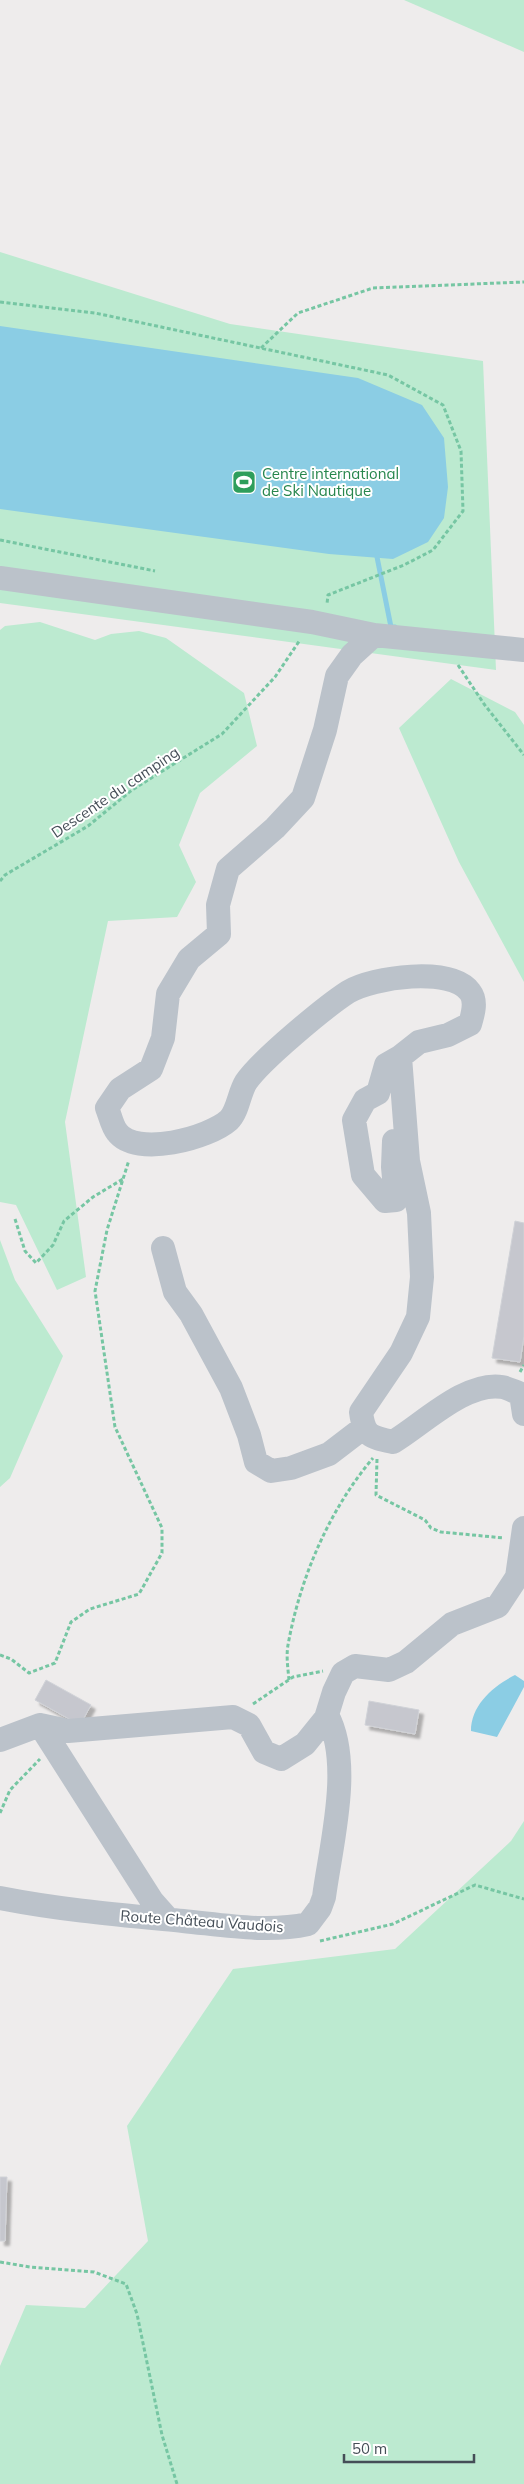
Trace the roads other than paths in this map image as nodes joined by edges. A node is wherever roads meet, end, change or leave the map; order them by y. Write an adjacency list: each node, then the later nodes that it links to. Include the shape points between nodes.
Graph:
1 (0, 578): 2 (lane, via 320,624)
2 (374, 635): 3 (lane); 4 (lane, via 352,655 337,676 325,730 303,798 228,870 218,905 219,934 188,959 168,994 162,1038 151,1070 120,1089 107,1108 117,1133 134,1144 170,1144 230,1120 246,1082 271,1056 349,991 381,980 417,976 457,980 471,992 474,1009 470,1024 448,1036 419,1042)
3 (524, 650)
4 (400, 1057): 5 (lane); 5 (lane, via 386,1065 378,1093 365,1100 354,1120 363,1175 386,1201 396,1200 394,1139)
5 (404, 1122): 8 (lane, via 419,1213 422,1277 418,1317 401,1353 361,1412)
6 (163, 1248): 8 (lane, via 174,1292 191,1314 231,1388 256,1462 271,1471 291,1468 329,1454)
7 (524, 1414): 8 (lane, via 521,1394 502,1387 476,1389 454,1400 393,1442 373,1438)
8 (363, 1428)
9 (523, 1534): 10 (lane, via 516,1577 498,1606 452,1624 406,1662 389,1670 355,1666 343,1673)
10 (327, 1715): 11 (lane, via 305,1744 281,1759 264,1752 249,1725 233,1717 68,1731); 14 (lane, Route Château Vaudois, via 334,1728 340,1796 324,1897 308,1924 286,1929)
11 (40, 1725): 12 (lane); 14 (lane, via 152,1902)
12 (0, 1740)
13 (0, 1898): 14 (lane, Route Château Vaudois, via 81,1911)
14 (168, 1919)

